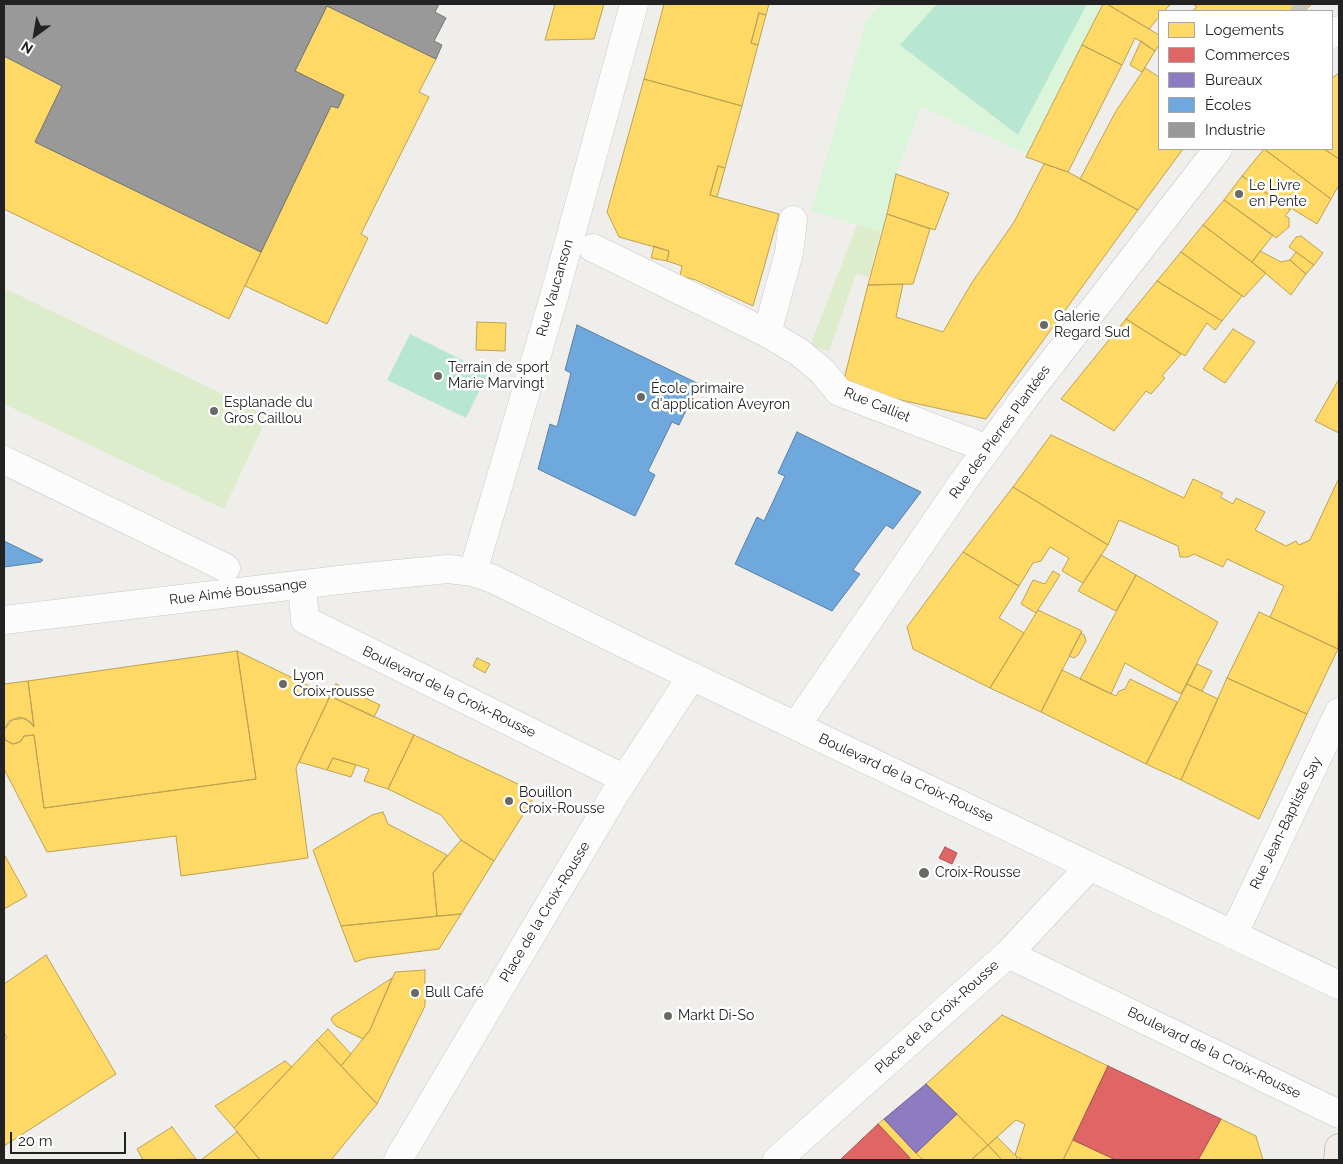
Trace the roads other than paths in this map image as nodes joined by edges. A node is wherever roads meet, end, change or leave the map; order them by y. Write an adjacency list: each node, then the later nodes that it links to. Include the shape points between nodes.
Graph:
1 (634, 4): 9 (street, Rue Vaucanson, via 555,293)
2 (1217, 150): 14 (street, Rue des Pierres Plantées, via 963,482)
3 (794, 220): 5 (street, via 789,254)
4 (593, 248): 5 (street, Rue Calliet)
5 (767, 333): 6 (street, Rue Calliet, via 799,352 823,372 839,392)
6 (973, 443)
7 (4, 460): 8 (street)
8 (226, 568)
9 (473, 572): 10 (street, Rue Aimé Boussange, via 448,568); 12 (street, Boulevard de la Croix-Rousse)
10 (302, 584): 11 (street, Rue Aimé Boussange); 15 (street, Boulevard de la Croix-Rousse, via 305,620)
11 (4, 620)
12 (692, 676): 14 (street, Boulevard de la Croix-Rousse); 15 (street, Place de la Croix-Rousse)
13 (1339, 712): 17 (street, Rue Jean-Baptiste Say)
14 (796, 726): 16 (street, Boulevard de la Croix-Rousse)
15 (625, 779): 22 (street, Place de la Croix-Rousse)
16 (1090, 866): 17 (street, Boulevard de la Croix-Rousse); 18 (street, Place de la Croix-Rousse)
17 (1233, 934): 19 (street, Boulevard de la Croix-Rousse)
18 (1008, 954): 20 (street, Boulevard de la Croix-Rousse); 23 (street, Place de la Croix-Rousse)
19 (1339, 985)
20 (1339, 1114)
21 (1339, 1148): 24 (main road)
22 (407, 1157)
23 (777, 1160)
24 (1338, 1160)

